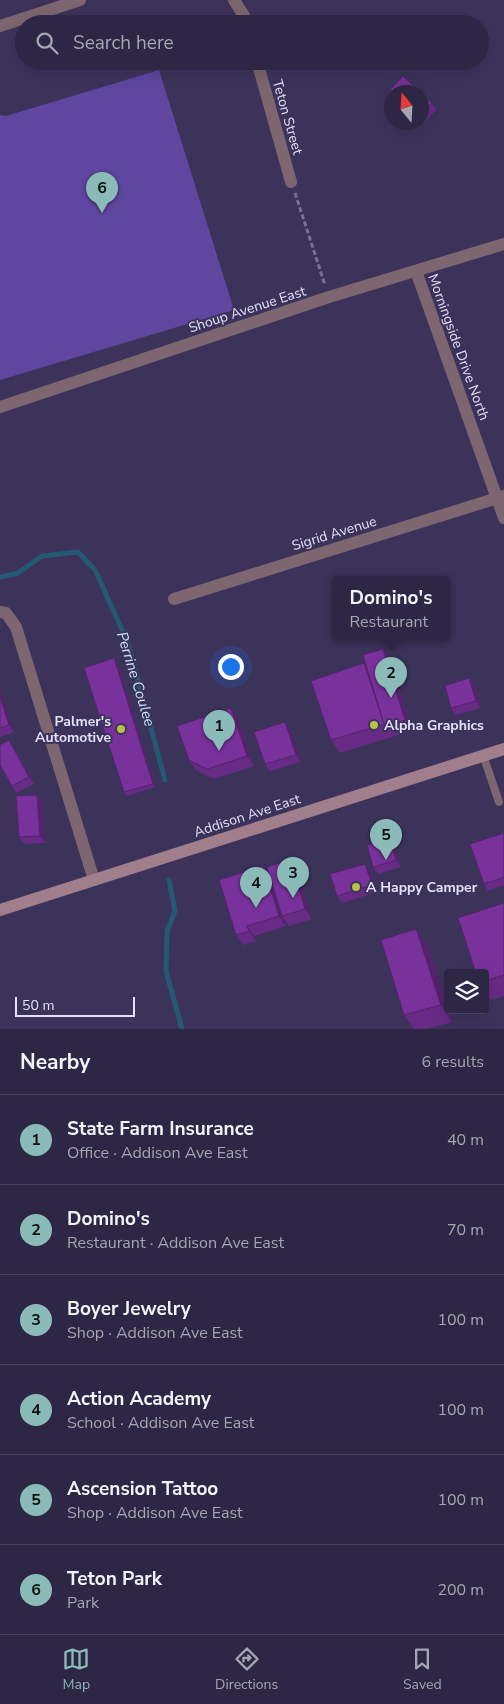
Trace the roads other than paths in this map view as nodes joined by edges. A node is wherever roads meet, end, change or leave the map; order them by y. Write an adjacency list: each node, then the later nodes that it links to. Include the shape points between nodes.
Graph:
1 (80, 0): 3 (street)
2 (234, 0): 4 (street)
3 (34, 15)
4 (243, 15)
5 (15, 21): 6 (street)
6 (0, 26)
7 (260, 70): 8 (street, Teton Street)
8 (291, 182)
9 (504, 244): 10 (street, Shoup Avenue East)
10 (416, 271): 11 (street, Shoup Avenue East); 12 (street, Morningside Drive North)
11 (0, 407)
12 (501, 497): 13 (street, Morningside Drive North); 14 (street, Sigrid Avenue)
13 (504, 518)
14 (174, 599)
15 (0, 612): 19 (street, via 6,613 16,627)
16 (504, 749): 17 (main road, Addison Ave East)
17 (483, 756): 18 (lane); 19 (main road, Addison Ave East)
18 (499, 802)
19 (94, 880): 20 (main road, Addison Ave East)
20 (0, 910)

